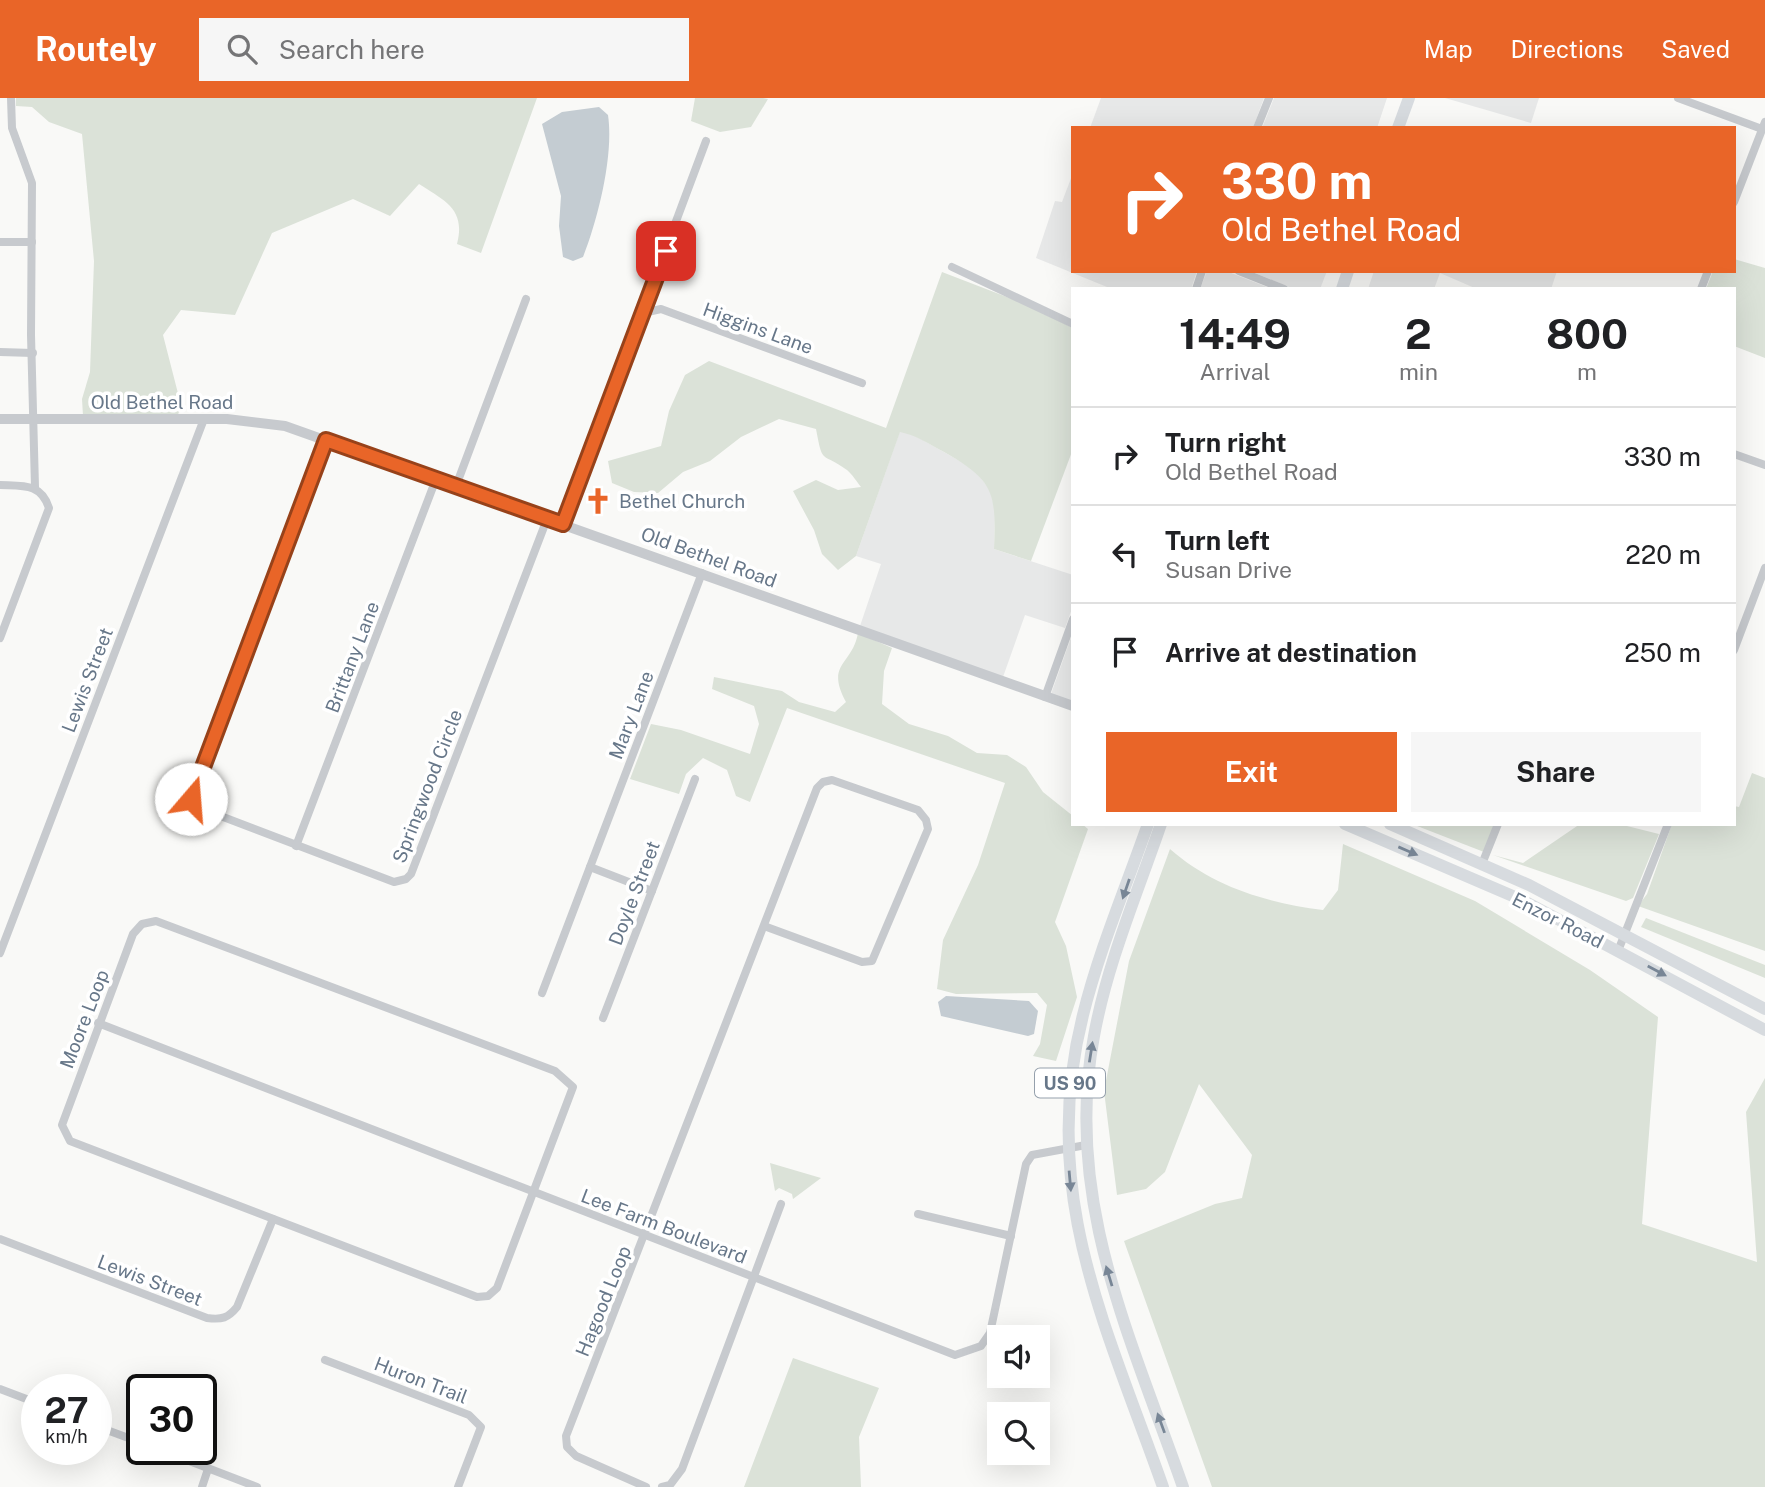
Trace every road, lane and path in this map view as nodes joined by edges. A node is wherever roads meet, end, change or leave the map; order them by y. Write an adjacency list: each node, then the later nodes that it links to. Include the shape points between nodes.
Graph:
1 (11, 98): 11 (street, via 12,128 32,183)
2 (1269, 98): 5 (street)
3 (1409, 98): 6 (main road)
4 (1678, 98): 7 (street)
5 (1258, 126)
6 (1399, 126)
7 (1764, 126): 9 (street)
8 (706, 141): 16 (street)
9 (1736, 197)
10 (0, 242): 11 (street)
11 (32, 242): 19 (street)
12 (952, 267): 17 (street)
13 (1244, 273): 14 (street)
14 (1279, 287)
15 (526, 299): 29 (street)
16 (643, 313): 20 (street, Higgins Lane, via 661,309); 32 (street)
17 (1071, 323)
18 (0, 352): 19 (street)
19 (33, 353): 23 (street)
20 (862, 383)
21 (0, 419): 23 (street, Old Bethel Road)
22 (204, 419): 23 (street, Old Bethel Road); 24 (street, Old Bethel Road, via 265,422); 54 (street, Lewis Street)
23 (33, 420): 30 (street)
24 (326, 440): 27 (street, Old Bethel Road); 47 (street, Springwood Circle, via 191,793 197,807)
25 (1736, 455): 26 (street)
26 (1765, 465)
27 (436, 479): 29 (street, Old Bethel Road); 47 (street, Brittany Lane)
28 (0, 485): 30 (street)
29 (456, 486): 31 (street, Old Bethel Road)
30 (36, 487): 36 (street, via 49,508)
31 (547, 519): 32 (street, Old Bethel Road); 47 (street, Springwood Circle, via 411,874 394,882)
32 (563, 524): 34 (street, Old Bethel Road)
33 (1765, 568): 37 (street)
34 (702, 573): 38 (street, Old Bethel Road); 49 (street, Mary Lane)
35 (1071, 624): 38 (street)
36 (0, 638)
37 (1736, 645)
38 (1045, 696): 39 (street, Old Bethel Road)
39 (1071, 705)
40 (695, 779): 50 (street, Doyle Street)
41 (1147, 826): 61 (main road, US 90, one-way to 61, via 1083,1013 1072,1071)
42 (1160, 826): 60 (main road, US 90, one-way to 42, via 1089,1063 1099,1010)
43 (1350, 826): 53 (main road, Enzor Road, one-way to 53, via 1522,900)
44 (1395, 826): 48 (main road, Enzor Road)
45 (1496, 826): 48 (street)
46 (1667, 826): 52 (street)
47 (296, 846)
48 (1482, 864): 52 (main road, Enzor Road)
49 (590, 867): 50 (street); 55 (street, Mary Lane)
50 (652, 891): 57 (street, Doyle Street)
51 (764, 926): 51 (street, Hagood Loop, via 823,782 832,780 918,810 926,820 928,829 872,961 862,962); 66 (street, Hagood Loop)
52 (1625, 934): 53 (street); 56 (main road, Enzor Road)
53 (1618, 951): 59 (main road, Enzor Road, one-way to 59)
54 (0, 953)
55 (542, 993)
56 (1765, 1009)
57 (603, 1018)
58 (98, 1023): 62 (street, Lee Farm Boulevard); 62 (street, Moore Loop, via 133,934 142,924 156,921 555,1071 573,1087); 65 (street, Moore Loop, via 62,1125 70,1141)
59 (1765, 1030)
60 (1086, 1146): 61 (street, Lee Farm Boulevard); 70 (main road, US 90, one-way to 60, via 1098,1238)
61 (1068, 1147): 67 (street, Lee Farm Boulevard, via 1032,1155 1026,1164); 71 (main road, US 90, one-way to 71, via 1079,1240)
62 (533, 1192): 65 (street, Moore Loop, via 497,1288 488,1296 477,1297); 66 (street, Lee Farm Boulevard)
63 (781, 1204): 69 (street)
64 (918, 1214): 67 (street)
65 (273, 1219): 68 (street, Lewis Street, via 237,1307 220,1320)
66 (646, 1236): 69 (street, Lee Farm Boulevard); 80 (street, Hagood Loop, via 566,1436 576,1457)
67 (1011, 1236): 69 (street, Lee Farm Boulevard, via 990,1333 981,1346 955,1356)
68 (0, 1238)
69 (754, 1278): 81 (street, via 682,1469 670,1485)
70 (1131, 1341): 71 (street); 83 (main road, US 90, one-way to 70)
71 (1114, 1347): 82 (main road, US 90)
72 (325, 1360): 79 (street, Huron Trail, via 469,1415 481,1427)
73 (0, 1389): 74 (street)
74 (21, 1397)
75 (198, 1465): 76 (street)
76 (208, 1469): 77 (street); 78 (street)
77 (202, 1487)
78 (257, 1487)
79 (458, 1487)
80 (646, 1487)
81 (662, 1487)
82 (1163, 1487)
83 (1184, 1487)

